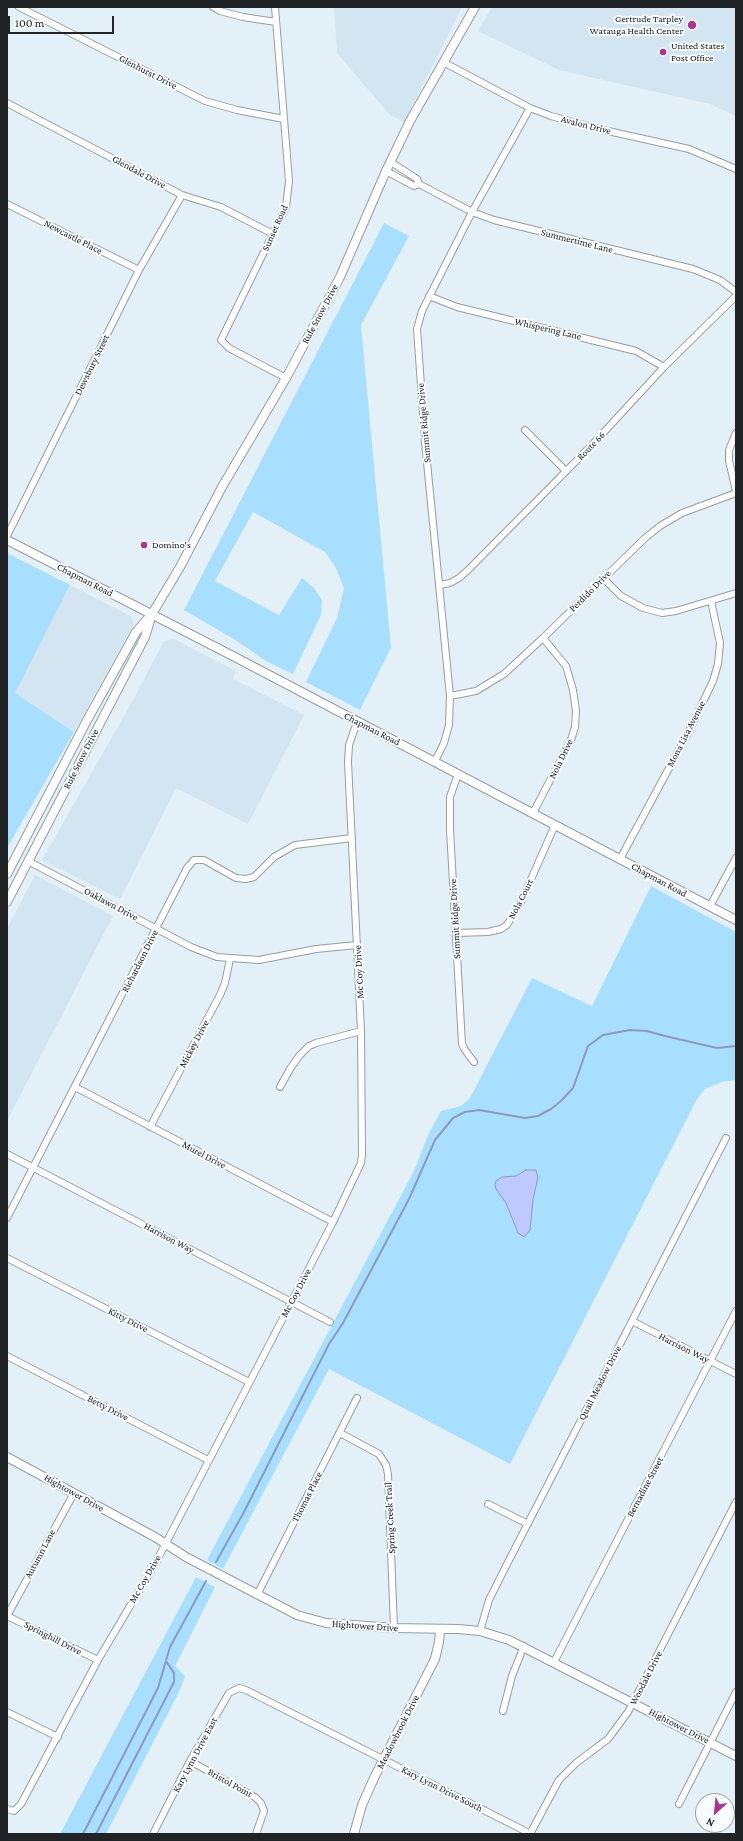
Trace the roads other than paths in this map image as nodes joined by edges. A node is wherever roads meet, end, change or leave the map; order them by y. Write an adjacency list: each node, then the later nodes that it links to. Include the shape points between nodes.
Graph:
1 (18, 7): 9 (street, Glenhurst Drive, via 205,102)
2 (213, 7): 5 (street, via 244,17)
3 (275, 7): 5 (street, Sunset Road)
4 (475, 7): 6 (main road, Rufe Snow Drive)
5 (276, 22): 9 (street, Sunset Road)
6 (443, 62): 8 (street, Avalon Drive); 10 (main road, Rufe Snow Drive, via 410,121)
7 (7, 103): 14 (street, Glendale Drive)
8 (530, 108): 11 (street, Avalon Drive, via 592,128 689,149); 16 (street, Summit Ridge Drive)
9 (284, 119): 17 (street, Sunset Road, via 289,181 286,207)
10 (391, 162): 12 (main road, Rufe Snow Drive); 13 (street, Summertime Lane, via 416,179)
11 (736, 169)
12 (386, 171): 13 (street, Summertime Lane, via 414,186); 23 (main road, Rufe Snow Drive, via 340,277)
13 (419, 184): 16 (street, Summertime Lane)
14 (182, 195): 17 (street, Glendale Drive, via 221,207); 18 (street, Dewsbury Street)
15 (7, 204): 18 (street, Newcastle Place)
16 (472, 212): 19 (street, Summertime Lane, via 517,226 693,269 720,280); 20 (street, Summit Ridge Drive)
17 (274, 234): 23 (street, Sunset Road, via 221,340 229,348)
18 (139, 270): 28 (street, Dewsbury Street)
19 (736, 292)
20 (429, 296): 22 (street, Whispering Lane, via 457,307 636,351); 31 (street, Summit Ridge Drive, via 417,330 425,442)
21 (736, 296): 22 (street, Route 66)
22 (664, 367): 26 (street, Route 66)
23 (286, 378): 34 (main road, Rufe Snow Drive)
24 (525, 430): 26 (street)
25 (736, 433): 27 (street, via 729,450)
26 (566, 471): 31 (street, Route 66, via 464,574 450,583)
27 (736, 492): 30 (street, Perdido Drive, via 682,513 660,526)
28 (7, 536)
29 (7, 540): 34 (main road, Chapman Road)
30 (603, 578): 33 (street, via 621,596 643,608 662,613); 35 (street, Perdido Drive)
31 (440, 585): 36 (street, Summit Ridge Drive)
32 (736, 593): 33 (street)
33 (711, 601): 44 (street, Mona Lisa Avenue, via 720,643 713,681)
34 (152, 614): 37 (main road, Chapman Road); 45 (main road, Rufe Snow Drive, via 145,637); 46 (main road, Rufe Snow Drive, via 136,632)
35 (543, 638): 36 (street, Perdido Drive, via 494,682 476,691); 40 (street, Nola Drive, via 566,666 576,710 571,740)
36 (450, 696): 38 (street, Summit Ridge Drive, via 450,725)
37 (358, 722): 38 (main road, Chapman Road); 42 (street, Mc Coy Drive, via 349,745 348,762)
38 (434, 761): 39 (main road, Chapman Road)
39 (458, 774): 40 (main road, Chapman Road); 51 (street, Summit Ridge Drive, via 452,791 450,809)
40 (533, 813): 41 (main road, Chapman Road)
41 (555, 825): 44 (main road, Chapman Road); 51 (street, Nola Court, via 521,902 507,925 488,932)
42 (352, 838): 50 (street, Richardson Drive, via 295,845 274,856 254,877 236,878 204,860 194,860 187,868); 52 (street, Mc Coy Drive)
43 (736, 858): 48 (street)
44 (620, 859): 48 (main road, Chapman Road)
45 (28, 861): 47 (main road, Rufe Snow Drive); 50 (street, Oaklawn Drive)
46 (7, 874)
47 (7, 902)
48 (710, 906): 49 (main road, Chapman Road)
49 (736, 920)
50 (156, 929): 53 (street, Oaklawn Drive, via 205,954); 56 (street, Richardson Drive)
51 (456, 933): 55 (street, Summit Ridge Drive, via 462,1044)
52 (357, 945): 53 (street, Oaklawn Drive, via 316,949 259,960); 54 (street, Mc Coy Drive)
53 (230, 959): 58 (street, Mickey Drive, via 220,995)
54 (362, 1031): 57 (street, via 309,1046 299,1056); 63 (street, Mc Coy Drive, via 362,1155 356,1177)
55 (474, 1062)
56 (75, 1087): 58 (street, Murel Drive); 61 (street, Richardson Drive)
57 (280, 1087)
58 (150, 1127): 63 (street, Murel Drive)
59 (726, 1138): 67 (street, Quail Meadow Drive)
60 (7, 1154): 61 (street, Harrison Way)
61 (33, 1168): 62 (street, Richardson Drive); 65 (street, Harrison Way)
62 (7, 1218)
63 (333, 1222): 65 (street, Mc Coy Drive)
64 (7, 1258): 72 (street, Kitty Drive)
65 (292, 1302): 68 (street, Harrison Way); 72 (street, Mc Coy Drive)
66 (736, 1311): 70 (street, Bernadine Street)
67 (632, 1321): 70 (street, Harrison Way); 80 (street, Quail Meadow Drive)
68 (330, 1322)
69 (7, 1356): 76 (street, Betty Drive)
70 (710, 1361): 71 (street, Harrison Way); 89 (street, Bernadine Street)
71 (736, 1374)
72 (249, 1382): 76 (street, Mc Coy Drive)
73 (357, 1398): 74 (street, Thomas Place)
74 (340, 1433): 82 (street, Thomas Place); 84 (street, Spring Creek Trail, via 379,1454 386,1465)
75 (7, 1457): 77 (main road, Hightower Drive)
76 (208, 1460): 81 (street, Mc Coy Drive)
77 (74, 1493): 81 (main road, Hightower Drive); 83 (street, Autumn Lane)
78 (736, 1502): 92 (street, Woodale Drive)
79 (488, 1504): 80 (street)
80 (528, 1524): 86 (street, Quail Meadow Drive, via 489,1600)
81 (166, 1544): 82 (main road, Hightower Drive); 88 (street, Mc Coy Drive)
82 (257, 1595): 84 (main road, Hightower Drive, via 310,1620)
83 (7, 1616): 88 (street, Springhill Drive)
84 (394, 1628): 85 (main road, Hightower Drive)
85 (440, 1630): 86 (main road, Hightower Drive); 98 (main road, Meadowbrook Drive, via 435,1659)
86 (480, 1631): 87 (main road, Hightower Drive)
87 (524, 1646): 89 (main road, Hightower Drive); 93 (street, via 512,1676)
88 (98, 1660): 95 (street, Mc Coy Drive)
89 (554, 1662): 92 (main road, Hightower Drive)
90 (246, 1690): 98 (street, Kary Lynn Drive South); 99 (street, Kary Lynn Drive East, via 239,1688 229,1692)
91 (736, 1692): 96 (street)
92 (633, 1702): 96 (main road, Hightower Drive); 105 (street, Woodale Drive, via 608,1739 576,1763 559,1780)
93 (503, 1711)
94 (7, 1712): 95 (street)
95 (58, 1737): 101 (street, Mc Coy Drive, via 22,1804 14,1811)
96 (711, 1743): 97 (main road, Hightower Drive); 100 (street)
97 (736, 1756)
98 (383, 1760): 104 (main road, Meadowbrook Drive, via 362,1805); 105 (street, Kary Lynn Drive South)
99 (190, 1761): 102 (street, Kary Lynn Drive East); 103 (street, Bristol Point, via 262,1803 264,1811)
100 (679, 1804)
101 (7, 1809)
102 (152, 1834)
103 (256, 1834)
104 (354, 1834)
105 (530, 1834)

